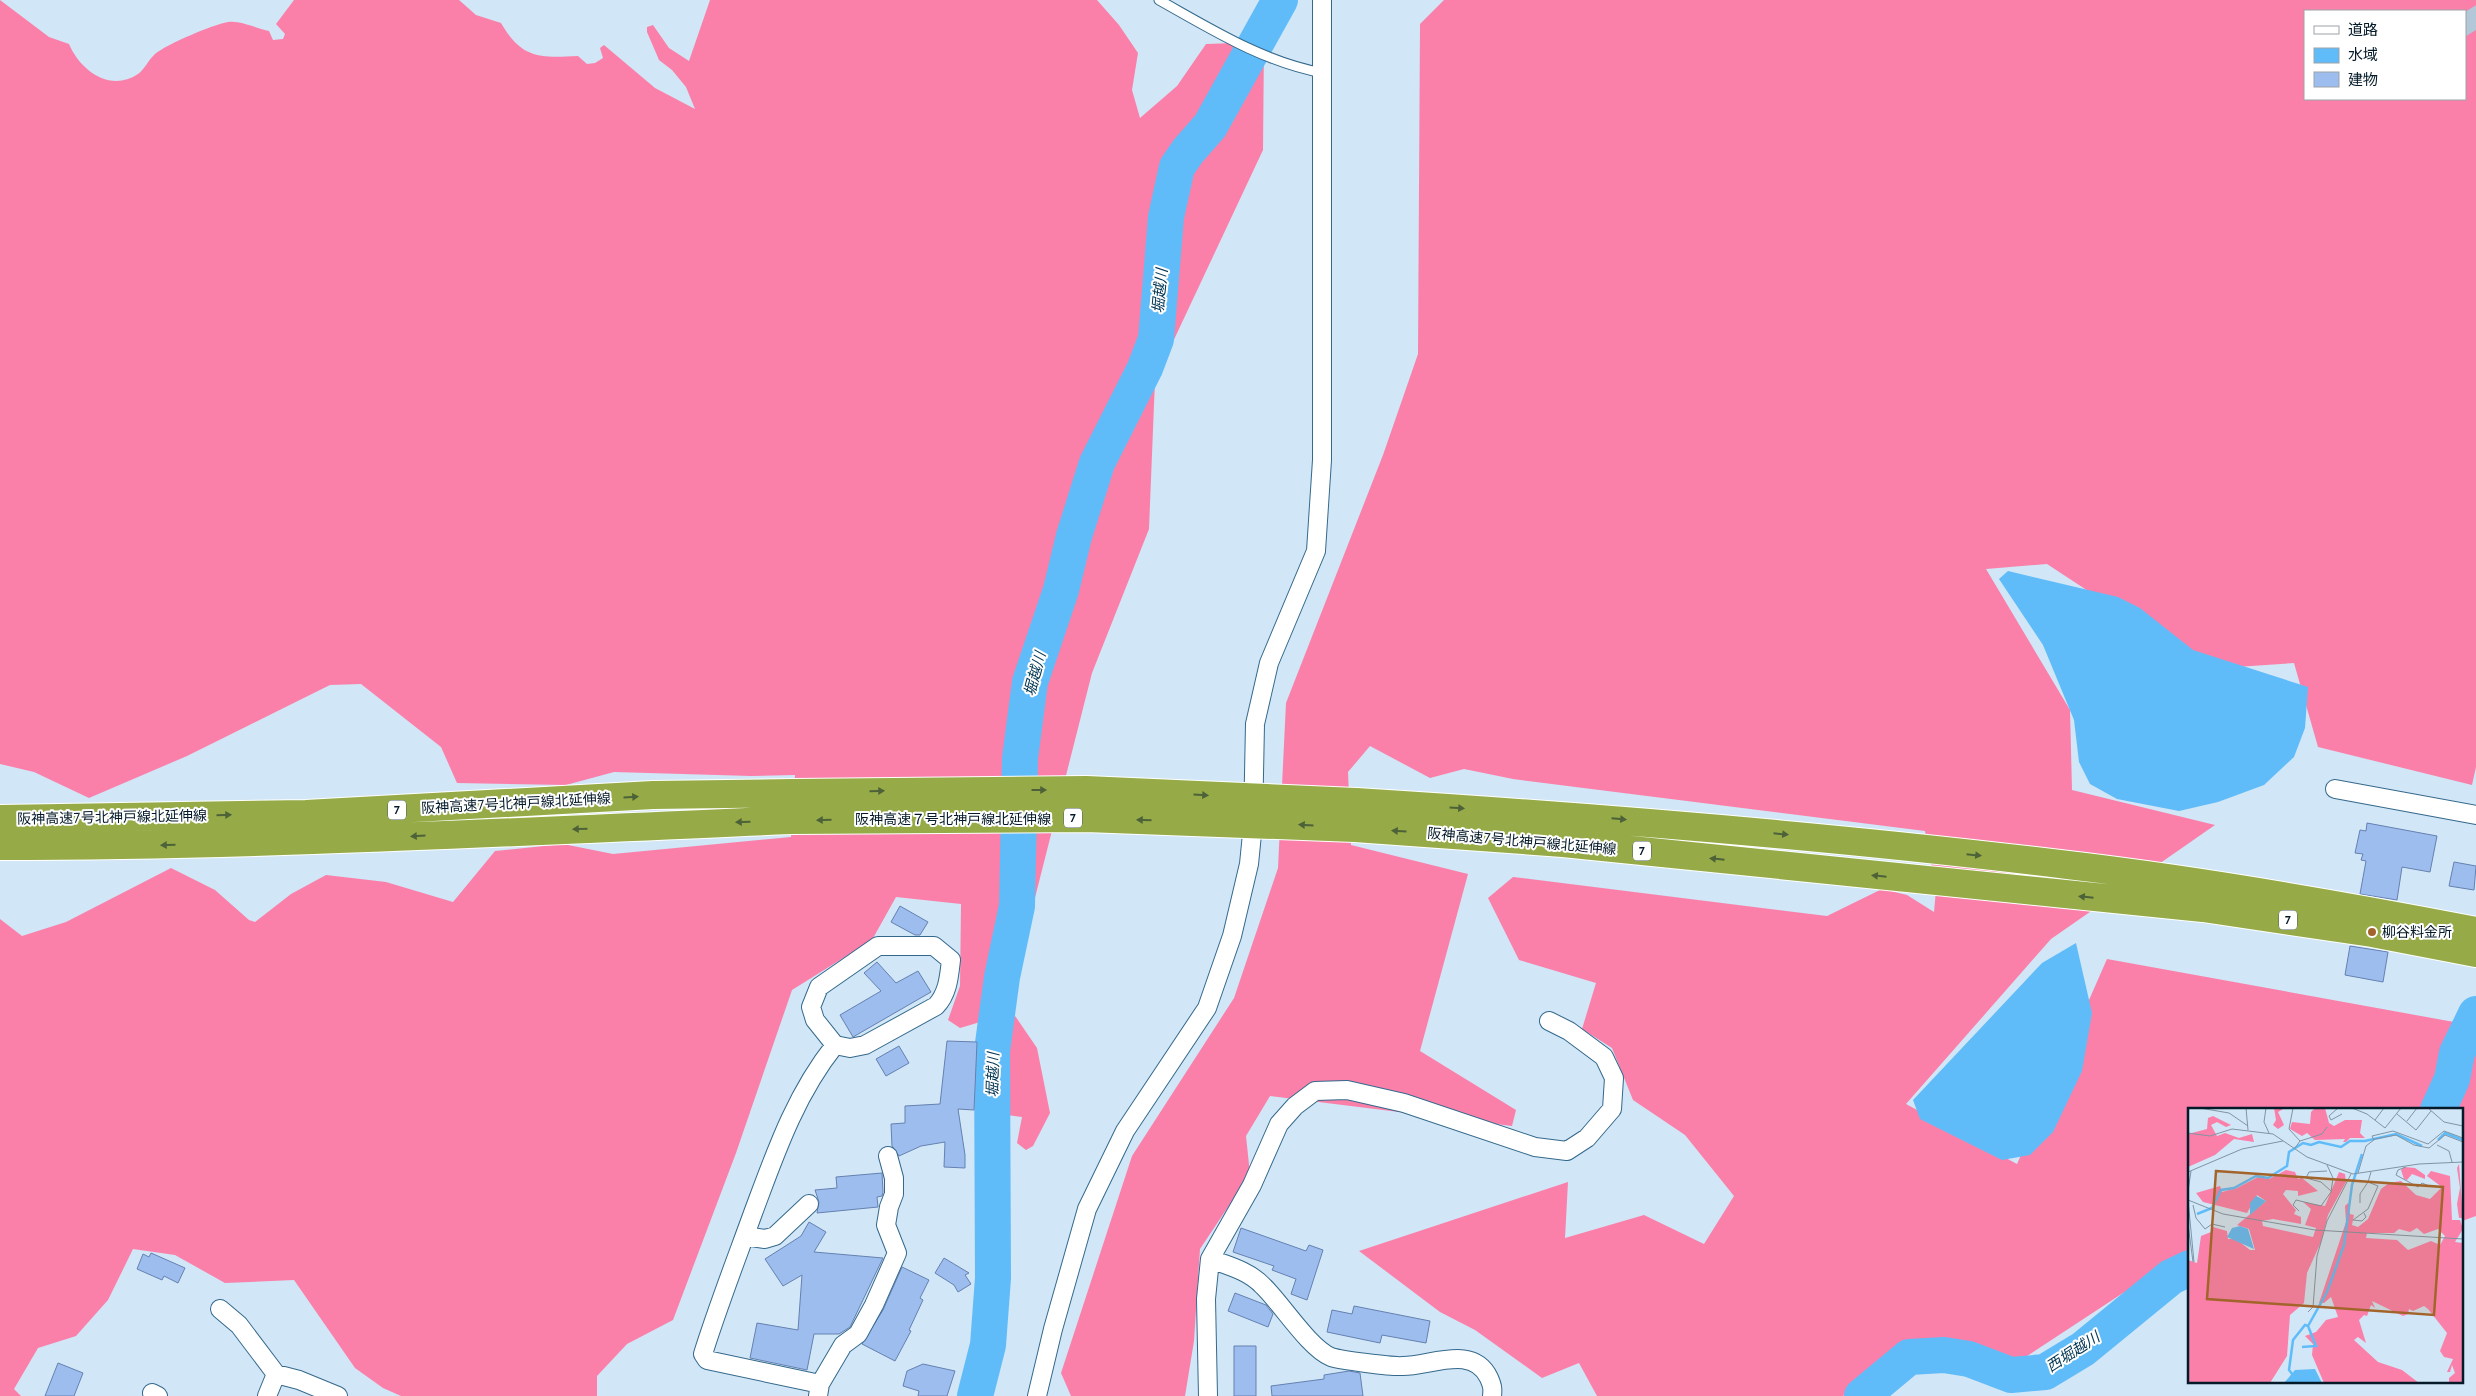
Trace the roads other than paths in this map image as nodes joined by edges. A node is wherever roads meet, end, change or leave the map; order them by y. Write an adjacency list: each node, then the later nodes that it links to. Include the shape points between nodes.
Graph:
1 (1159, 0): 3 (lane, via 1273,60)
2 (1322, 0): 3 (street)
3 (1323, 73): 23 (street, via 1322,460 1316,550 1270,662 1255,724 1249,864 1232,936 1207,1008 1125,1131 1087,1209)
4 (2335, 789): 7 (street)
5 (793, 793): 6 (highway, 阪神高速７号北神戸線北延伸線 / 7, one-way to 6, bridge, via 1086,790); 8 (highway, 阪神高速7号北神戸線北延伸線 / 7, one-way to 5, via 306,814 653,796)
6 (1356, 815): 9 (highway, 阪神高速７号北神戸線北延伸線 / 7, one-way to 9, bridge); 11 (highway, 阪神高速7号北神戸線北延伸線 / 7, one-way to 6, via 2268,917 2200,913 2134,902 1563,843); 11 (highway, 阪神高速7号北神戸線北延伸線 / 7, one-way to 11, via 1577,816 2233,882)
7 (2476, 815)
8 (0, 819)
9 (792, 820): 10 (highway, 阪神高速7号北神戸線北延伸線 / 7, one-way to 10, via 313,841)
10 (0, 846)
11 (2470, 945)
12 (1549, 1021): 17 (street, via 1569,1031 1604,1057 1614,1078 1612,1109 1587,1138 1567,1151 1536,1147 1404,1103 1347,1090 1315,1091 1279,1124 1252,1185)
13 (835, 1045): 13 (street, via 850,1048 865,1045 936,1006 946,989 951,960 934,946 878,946 851,963 819,988 811,1007 815,1020); 16 (street, via 802,1092 784,1129)
14 (888, 1156): 20 (street, via 894,1194 886,1225 897,1253 858,1334 843,1345)
15 (809, 1204): 16 (street, via 775,1236 765,1239)
16 (745, 1236): 20 (street, via 703,1354 707,1360)
17 (1210, 1259): 24 (street, via 1206,1299); 25 (street, via 1242,1270 1262,1284 1317,1347 1331,1356 1402,1366 1472,1360 1486,1371 1493,1389)
18 (220, 1308): 19 (street, via 239,1326)
19 (276, 1374): 21 (street); 22 (street)
20 (819, 1390)
21 (267, 1396)
22 (338, 1396)
23 (1037, 1396)
24 (1208, 1396)
25 (1492, 1396)

